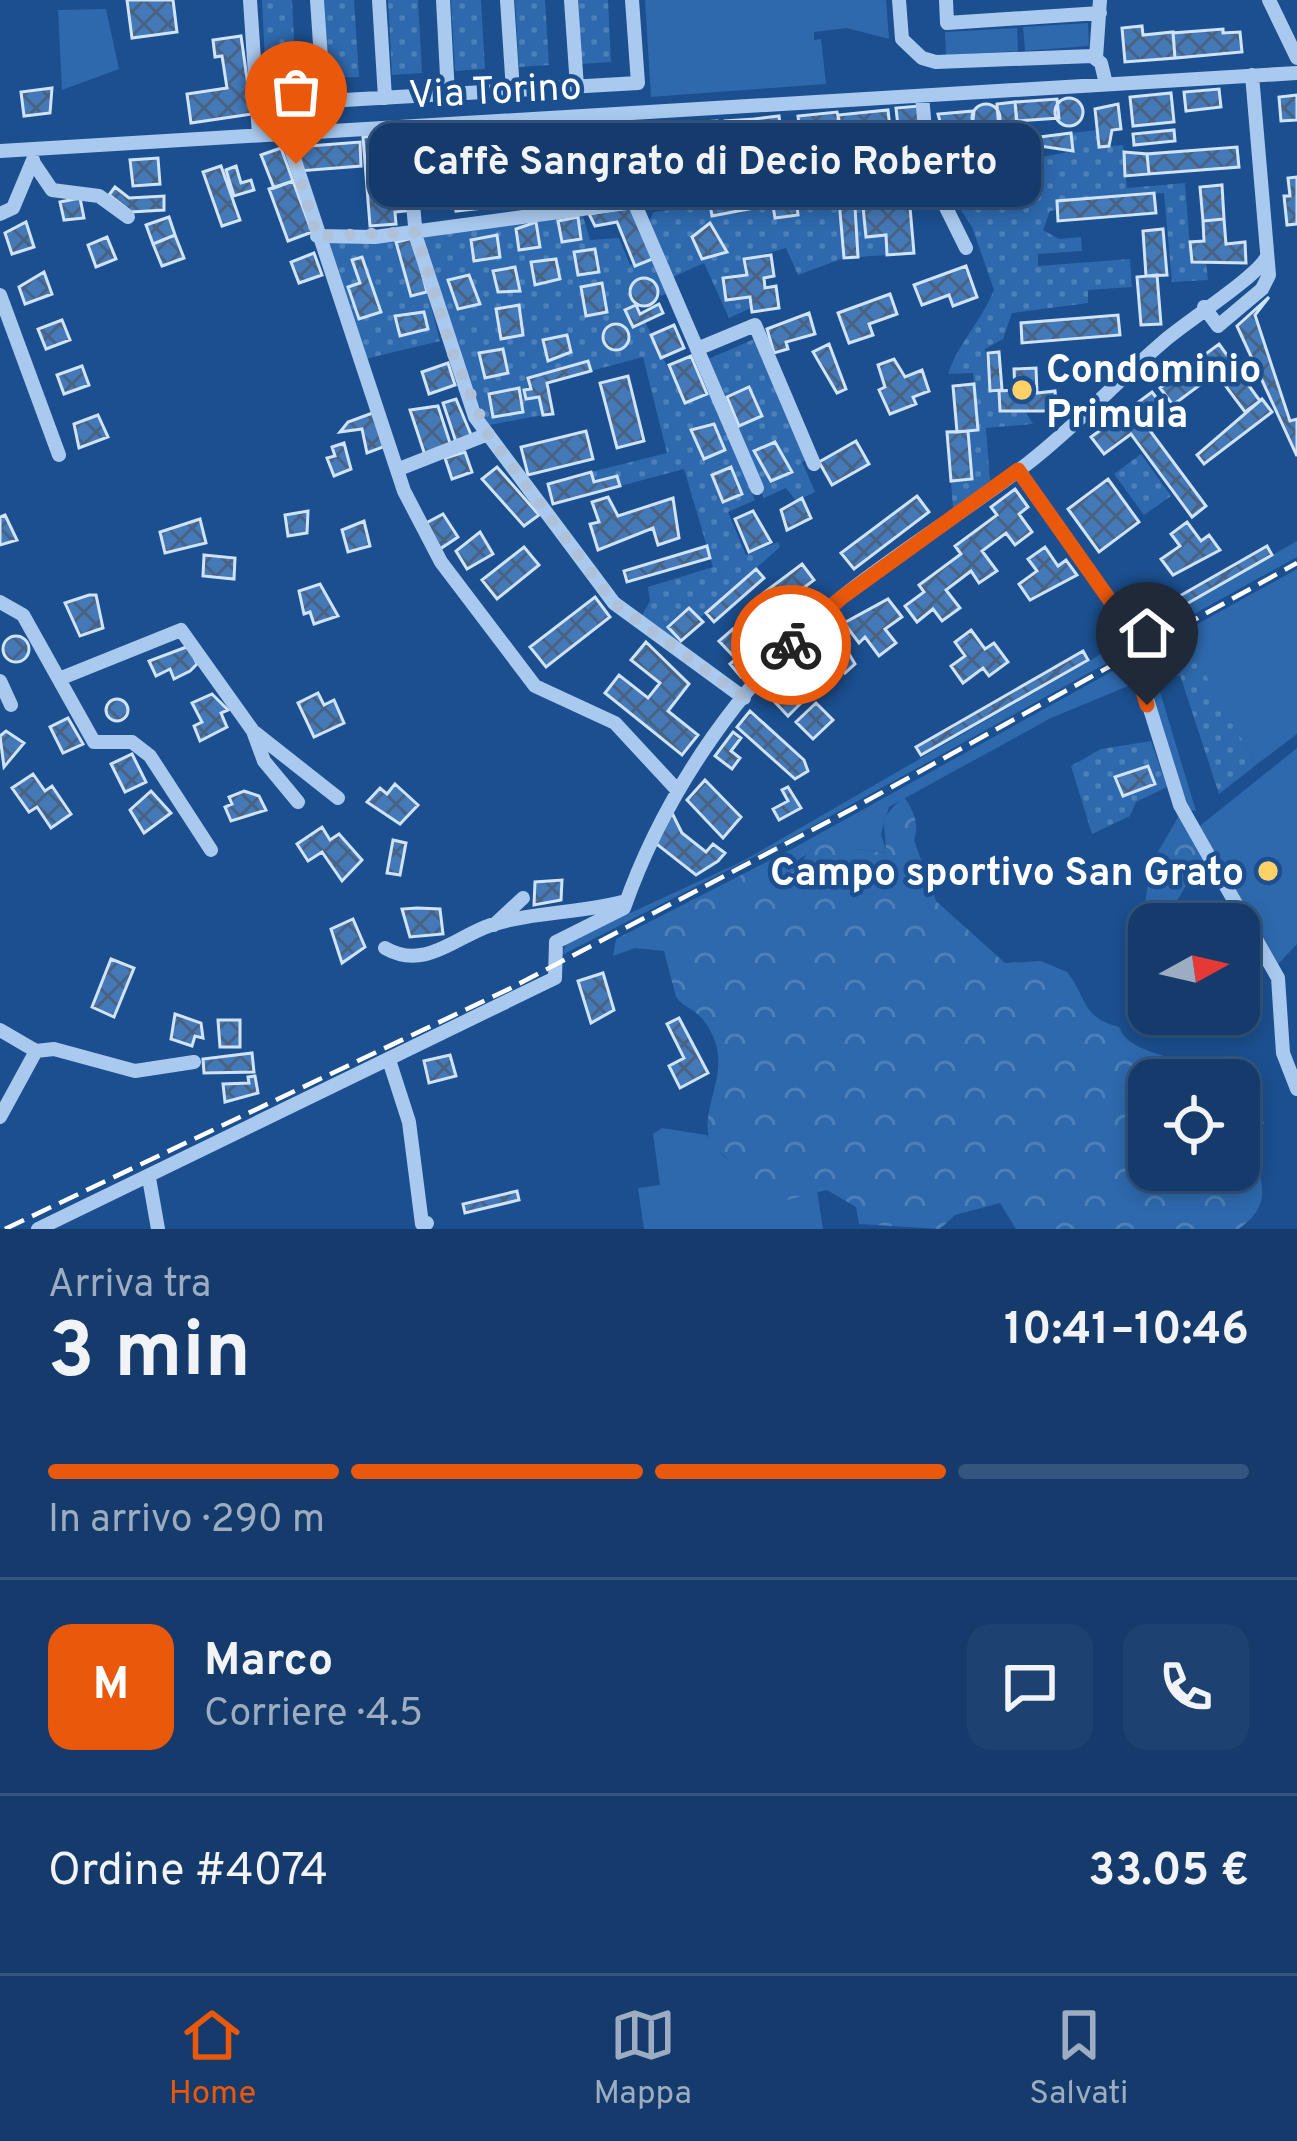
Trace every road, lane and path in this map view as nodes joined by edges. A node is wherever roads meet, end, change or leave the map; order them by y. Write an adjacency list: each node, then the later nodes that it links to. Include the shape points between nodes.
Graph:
1 (250, 0): 28 (street)
2 (317, 0): 27 (street)
3 (379, 0): 26 (street)
4 (443, 0): 24 (street)
5 (508, 0): 23 (street)
6 (572, 0): 22 (street)
7 (632, 0): 20 (street, via 638,83)
8 (899, 0): 14 (street, via 902,39 922,58)
9 (946, 0): 13 (street, via 947,22)
10 (1024, 0): 13 (street)
11 (1270, 0): 16 (street)
12 (1100, 6): 13 (street); 15 (street)
13 (1025, 18)
14 (1054, 58): 15 (street); 21 (street, via 1069,72)
15 (1096, 58): 19 (street)
16 (1297, 58)
17 (1297, 73): 18 (street, Via Torino)
18 (1252, 75): 19 (street, Via Torino); 42 (street)
19 (1106, 84): 21 (street, Via Torino)
20 (614, 85): 22 (street); 30 (street)
21 (1070, 86): 25 (street, Via Torino)
22 (577, 87): 23 (street)
23 (513, 91): 24 (street)
24 (448, 95): 26 (street)
25 (922, 97): 29 (street, Via Torino); 41 (street, via 929,173)
26 (385, 98): 27 (street)
27 (324, 102): 28 (street)
28 (257, 106): 33 (street)
29 (636, 113): 30 (street, Via Torino); 36 (street, via 661,199)
30 (616, 115): 31 (street, Via Torino)
31 (406, 127): 32 (street, Via Torino); 39 (street)
32 (286, 134): 33 (street, Via Torino); 40 (street)
33 (260, 135): 35 (street, Via Torino)
34 (0, 151): 35 (street, Via Torino)
35 (33, 156): 37 (street, via 13,208); 38 (street, via 52,190 99,196)
36 (634, 202): 39 (street); 45 (street)
37 (0, 214)
38 (128, 217)
39 (416, 232): 40 (street); 46 (street, via 453,354)
40 (317, 236): 49 (street)
41 (966, 248)
42 (1268, 256): 44 (street); 44 (street, via 1266,284 1218,326)
43 (0, 295): 47 (street)
44 (1204, 307): 50 (street)
45 (697, 349): 48 (street, via 755,325); 51 (street)
46 (488, 434): 49 (street); 55 (street, via 614,603)
47 (59, 455)
48 (814, 464)
49 (399, 469): 58 (street, via 441,562 535,686 615,723)
50 (1018, 470): 55 (street, via 841,598); 70 (street, via 1121,616 1180,805 1279,978 1283,1053)
51 (757, 488)
52 (0, 602): 53 (street, via 23,615)
53 (59, 679): 57 (street, via 181,630); 61 (street, via 94,742 132,742 163,770)
54 (0, 681): 56 (street)
55 (744, 698): 58 (street)
56 (11, 705)
57 (253, 731): 59 (street); 60 (street, via 264,761)
58 (678, 791): 63 (street)
59 (338, 798)
60 (298, 802)
61 (211, 850)
62 (523, 898): 64 (street)
63 (627, 900): 64 (street); 68 (street, via 556,941 555,978)
64 (494, 925): 65 (street, via 438,952 405,956)
65 (385, 948)
66 (0, 1030): 67 (street)
67 (36, 1051): 69 (street, via 54,1048 135,1071); 71 (street)
68 (389, 1060): 72 (street); 73 (street)
69 (194, 1062)
70 (1297, 1088)
71 (0, 1118)
72 (149, 1178): 74 (street); 75 (street)
73 (427, 1223)
74 (38, 1229)
75 (158, 1229)

